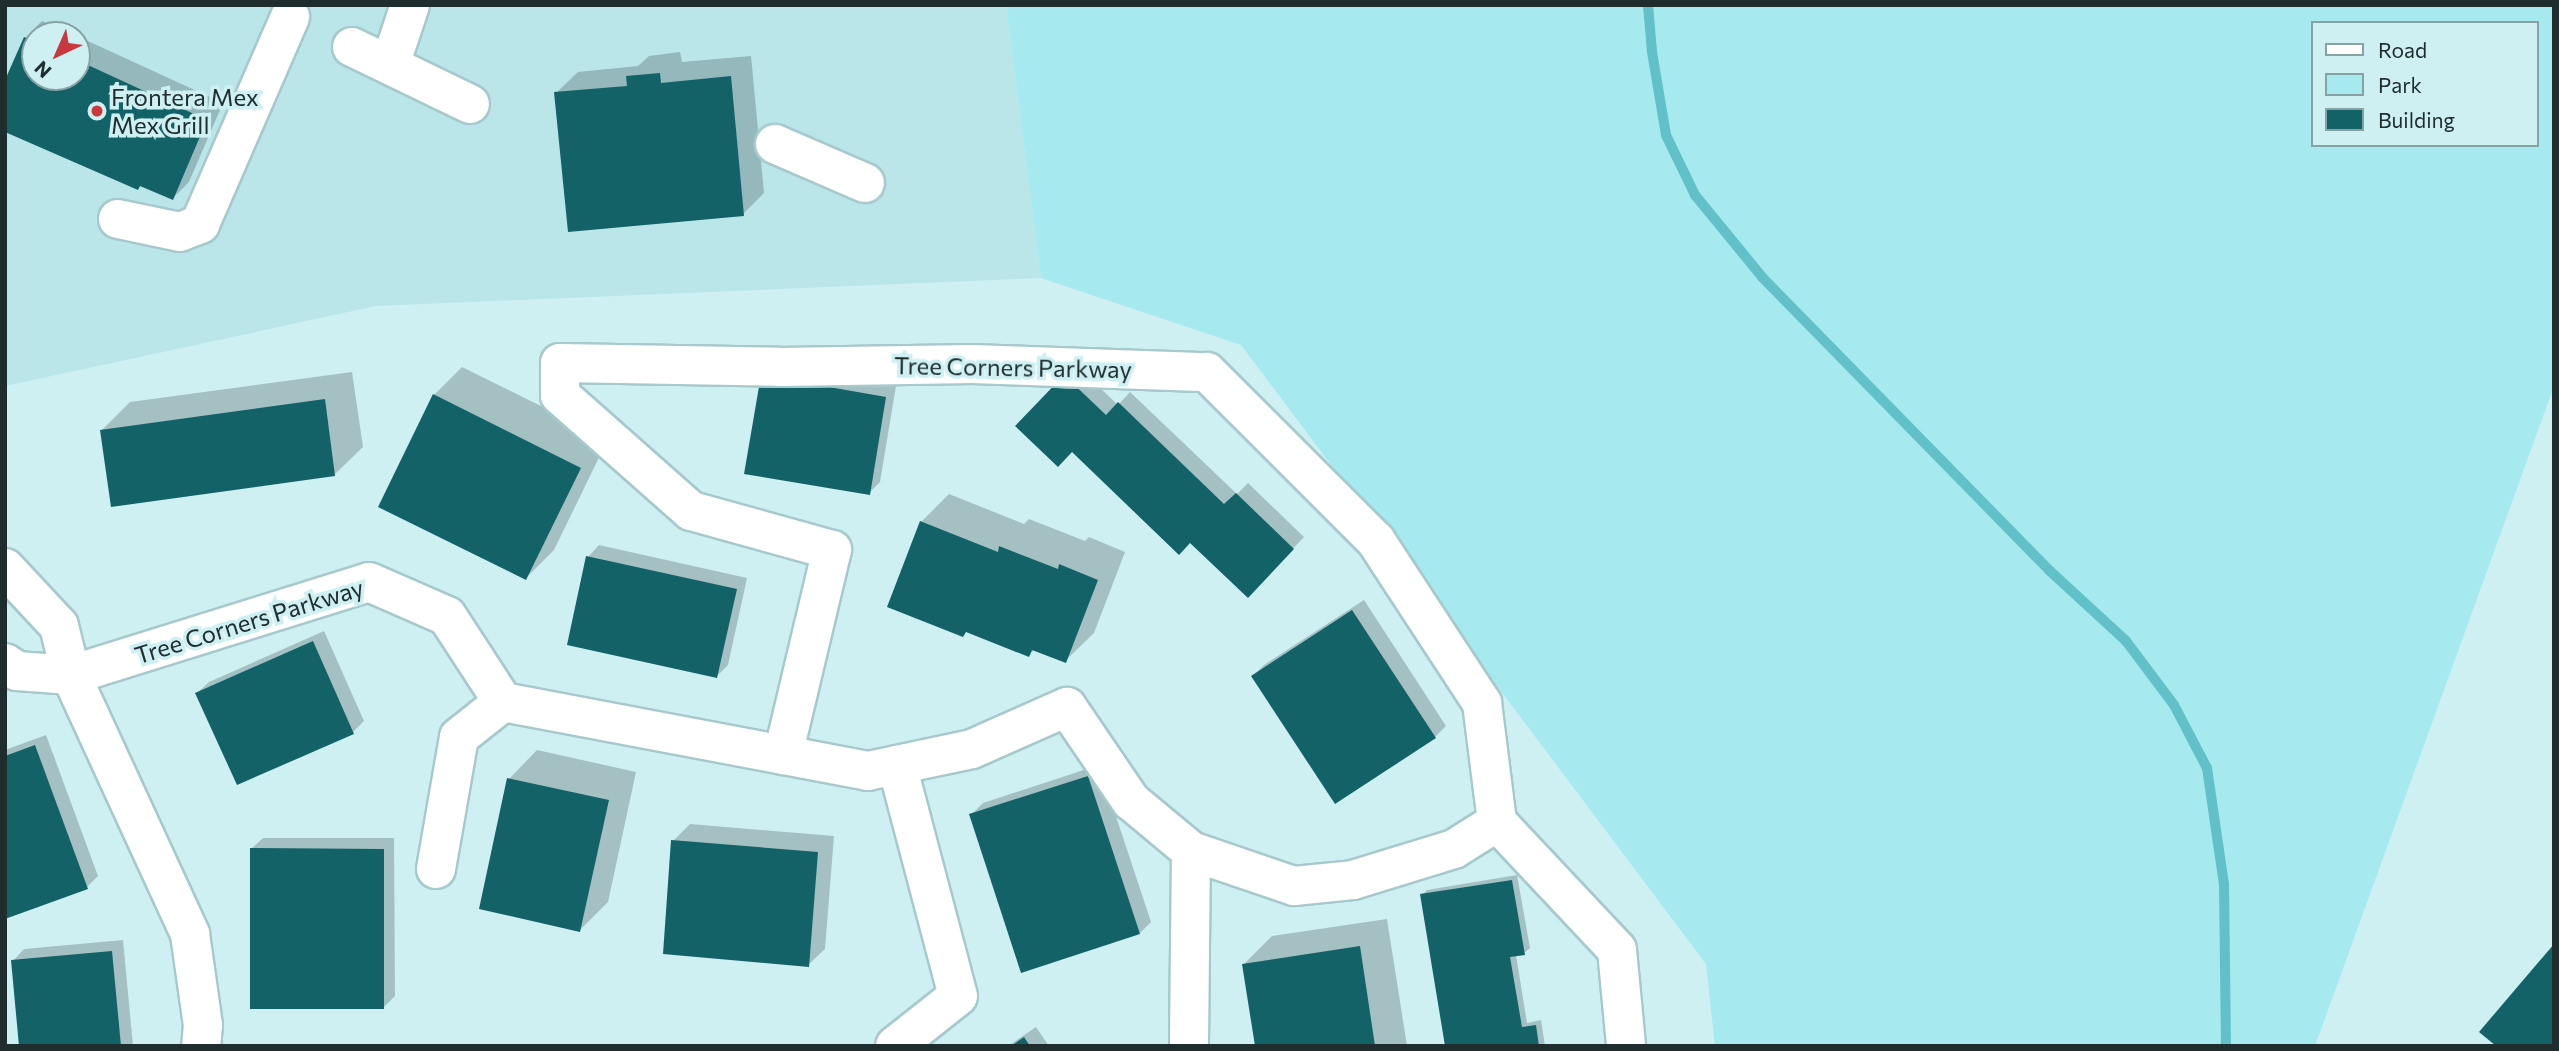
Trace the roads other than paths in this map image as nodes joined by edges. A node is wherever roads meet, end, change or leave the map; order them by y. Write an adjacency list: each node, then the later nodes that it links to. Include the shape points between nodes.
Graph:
1 (410, 5): 4 (street)
2 (290, 17): 8 (street, via 200,224 180,232)
3 (352, 47): 4 (street)
4 (390, 65): 5 (street)
5 (470, 104)
6 (775, 144): 7 (street)
7 (865, 183)
8 (118, 219)
9 (5, 568): 11 (street, via 59,626)
10 (5, 663): 11 (street, Tree Corners Parkway, via 17,671)
11 (71, 675): 12 (street, Tree Corners Parkway, via 369,582 447,616); 18 (street, via 190,934 203,1025)
12 (503, 702): 13 (street); 17 (street, via 459,737)
13 (782, 755): 14 (street, via 868,771); 15 (street, Tree Corners Parkway, via 832,550 691,511 560,395 560,363 973,364 1207,372 1376,541 1482,703)
14 (897, 765): 16 (street, via 972,749 1068,707 1131,801); 19 (street, via 958,996)
15 (1497, 822): 16 (street, via 1454,849 1353,880 1294,886); 21 (street, via 1617,950)
16 (1191, 851): 20 (street)
17 (436, 869)
18 (201, 1046)
19 (895, 1046)
20 (1189, 1046)
21 (1626, 1046)

